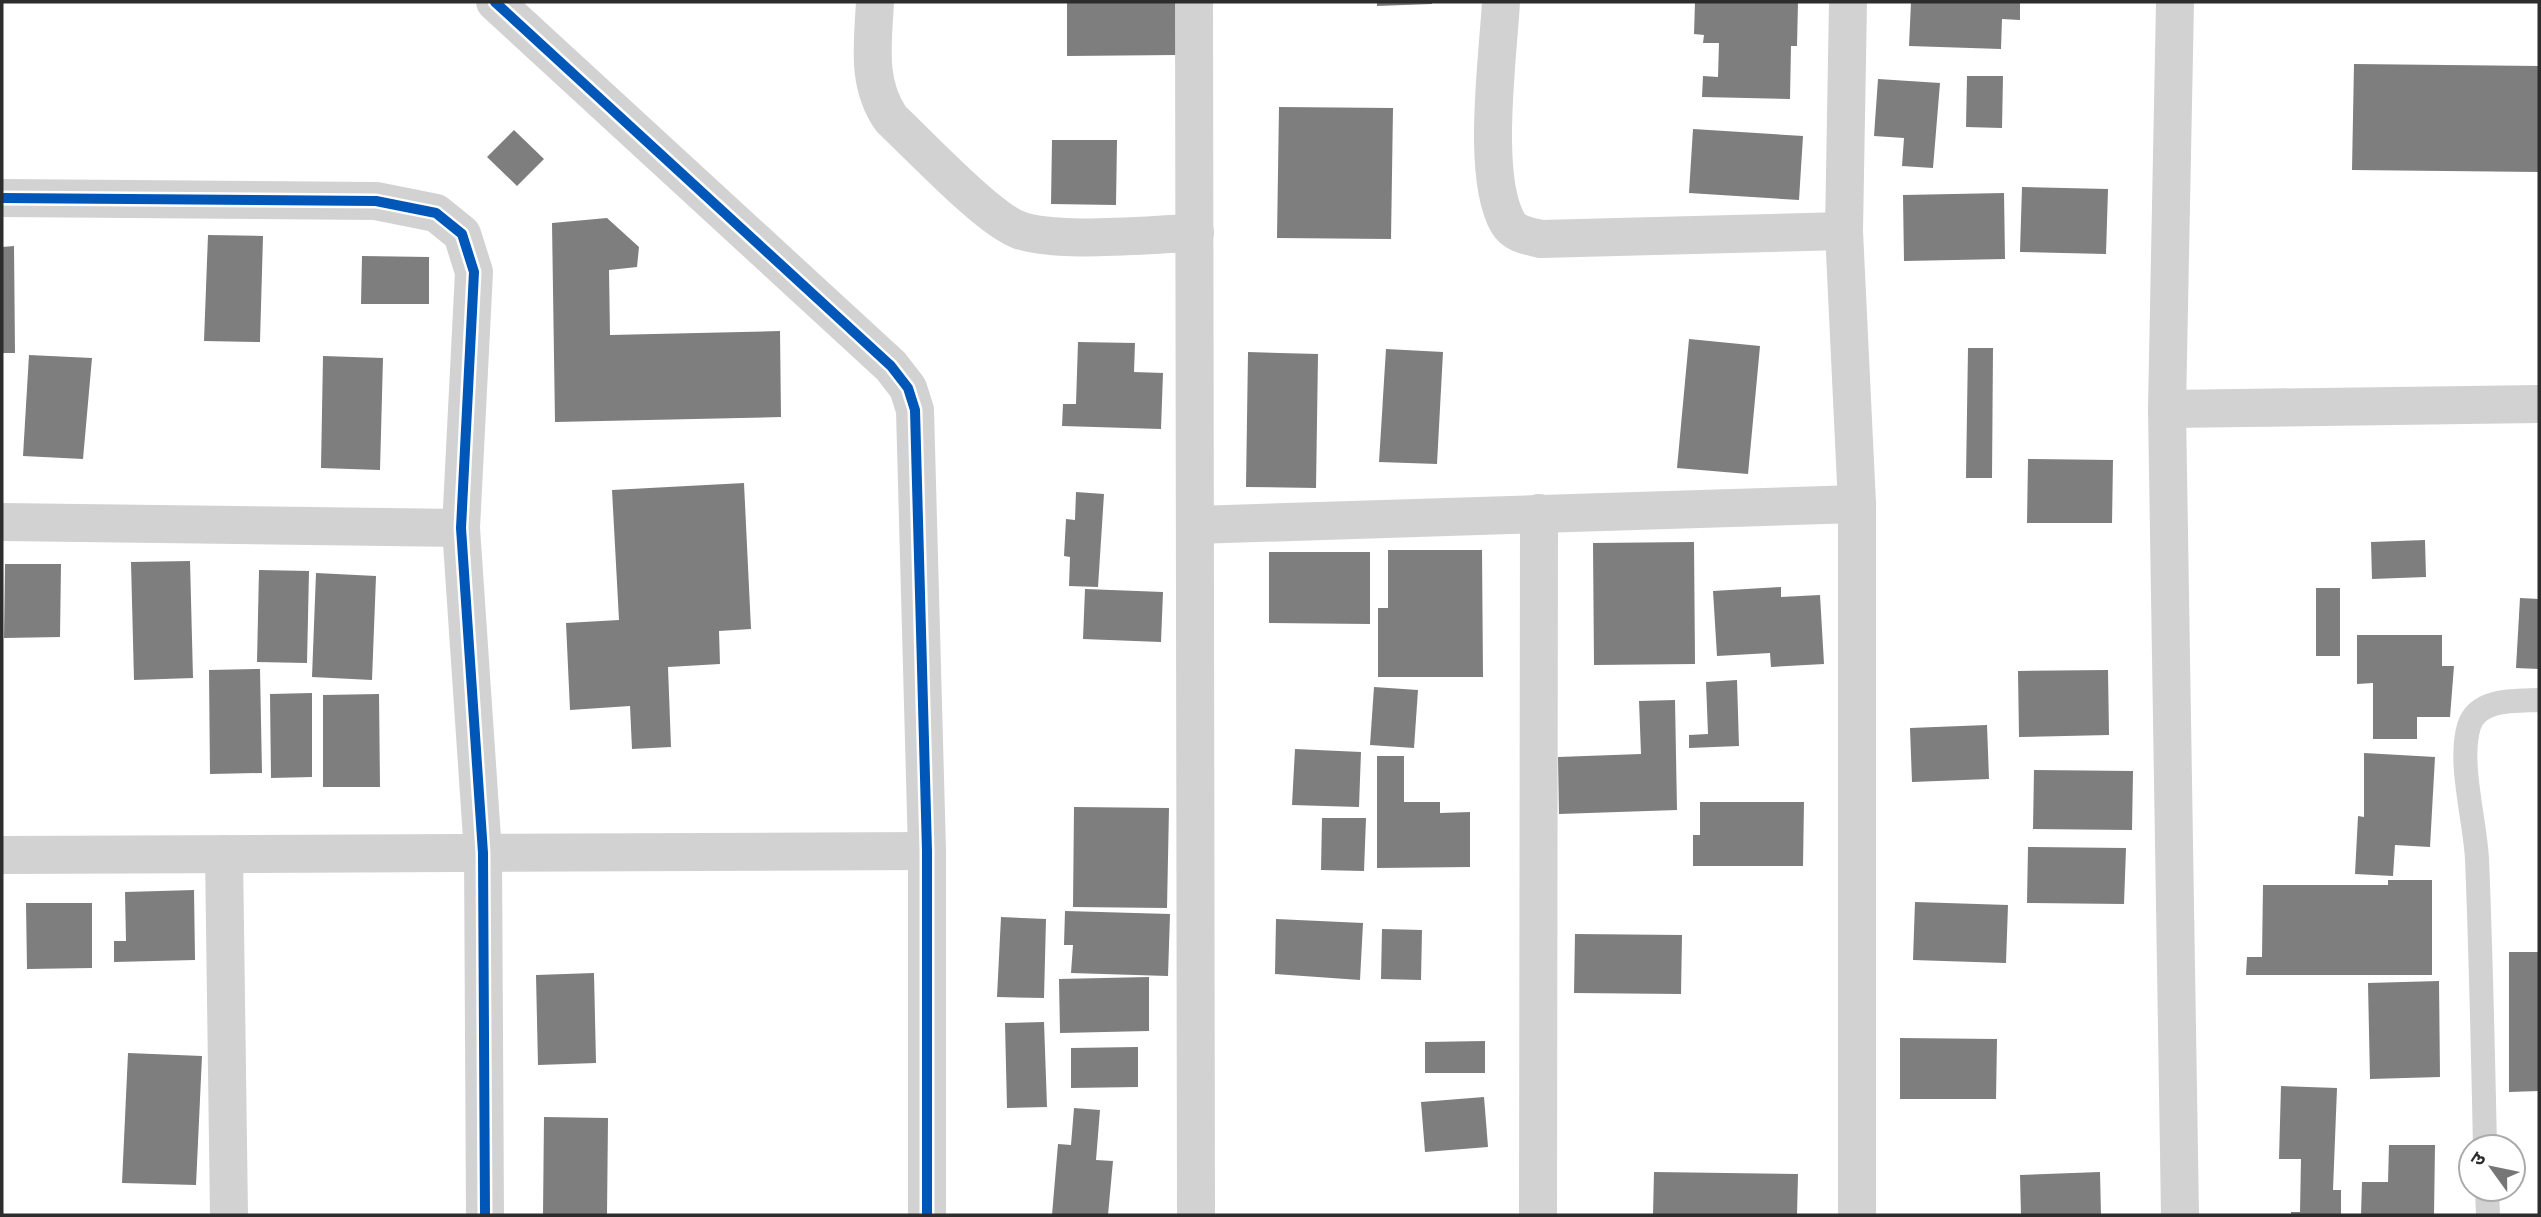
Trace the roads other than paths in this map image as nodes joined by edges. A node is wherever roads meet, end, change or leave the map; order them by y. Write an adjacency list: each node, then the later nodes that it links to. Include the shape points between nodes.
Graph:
1 (495, 2): 18 (street, via 891,366 908,388 915,410)
2 (875, 2): 9 (street, via 873,79 880,103 995,215 1019,230 1049,237)
3 (1194, 2): 9 (street)
4 (1501, 2): 8 (street, via 1494,160 1499,200 1509,225 1522,235 1541,239)
5 (1848, 2): 8 (street)
6 (2175, 2): 11 (street)
7 (2, 198): 16 (street, via 376,201 436,213 462,234 474,272)
8 (1844, 232): 12 (street)
9 (1195, 233): 15 (street)
10 (2539, 404): 11 (street)
11 (2167, 409): 29 (street)
12 (1857, 504): 13 (street); 28 (street)
13 (1539, 513): 15 (street); 27 (street)
14 (2, 522): 16 (street)
15 (1195, 525): 26 (street)
16 (461, 528): 19 (street)
17 (2539, 699): 22 (lane, via 2499,702 2482,709 2470,724 2466,752 2477,856)
18 (927, 851): 19 (street); 25 (street)
19 (483, 853): 20 (street); 24 (street)
20 (224, 854): 21 (street); 23 (street)
21 (2, 855)
22 (2486, 1133)
23 (229, 1215)
24 (485, 1215)
25 (927, 1215)
26 (1196, 1215)
27 (1538, 1215)
28 (1857, 1215)
29 (2180, 1215)

